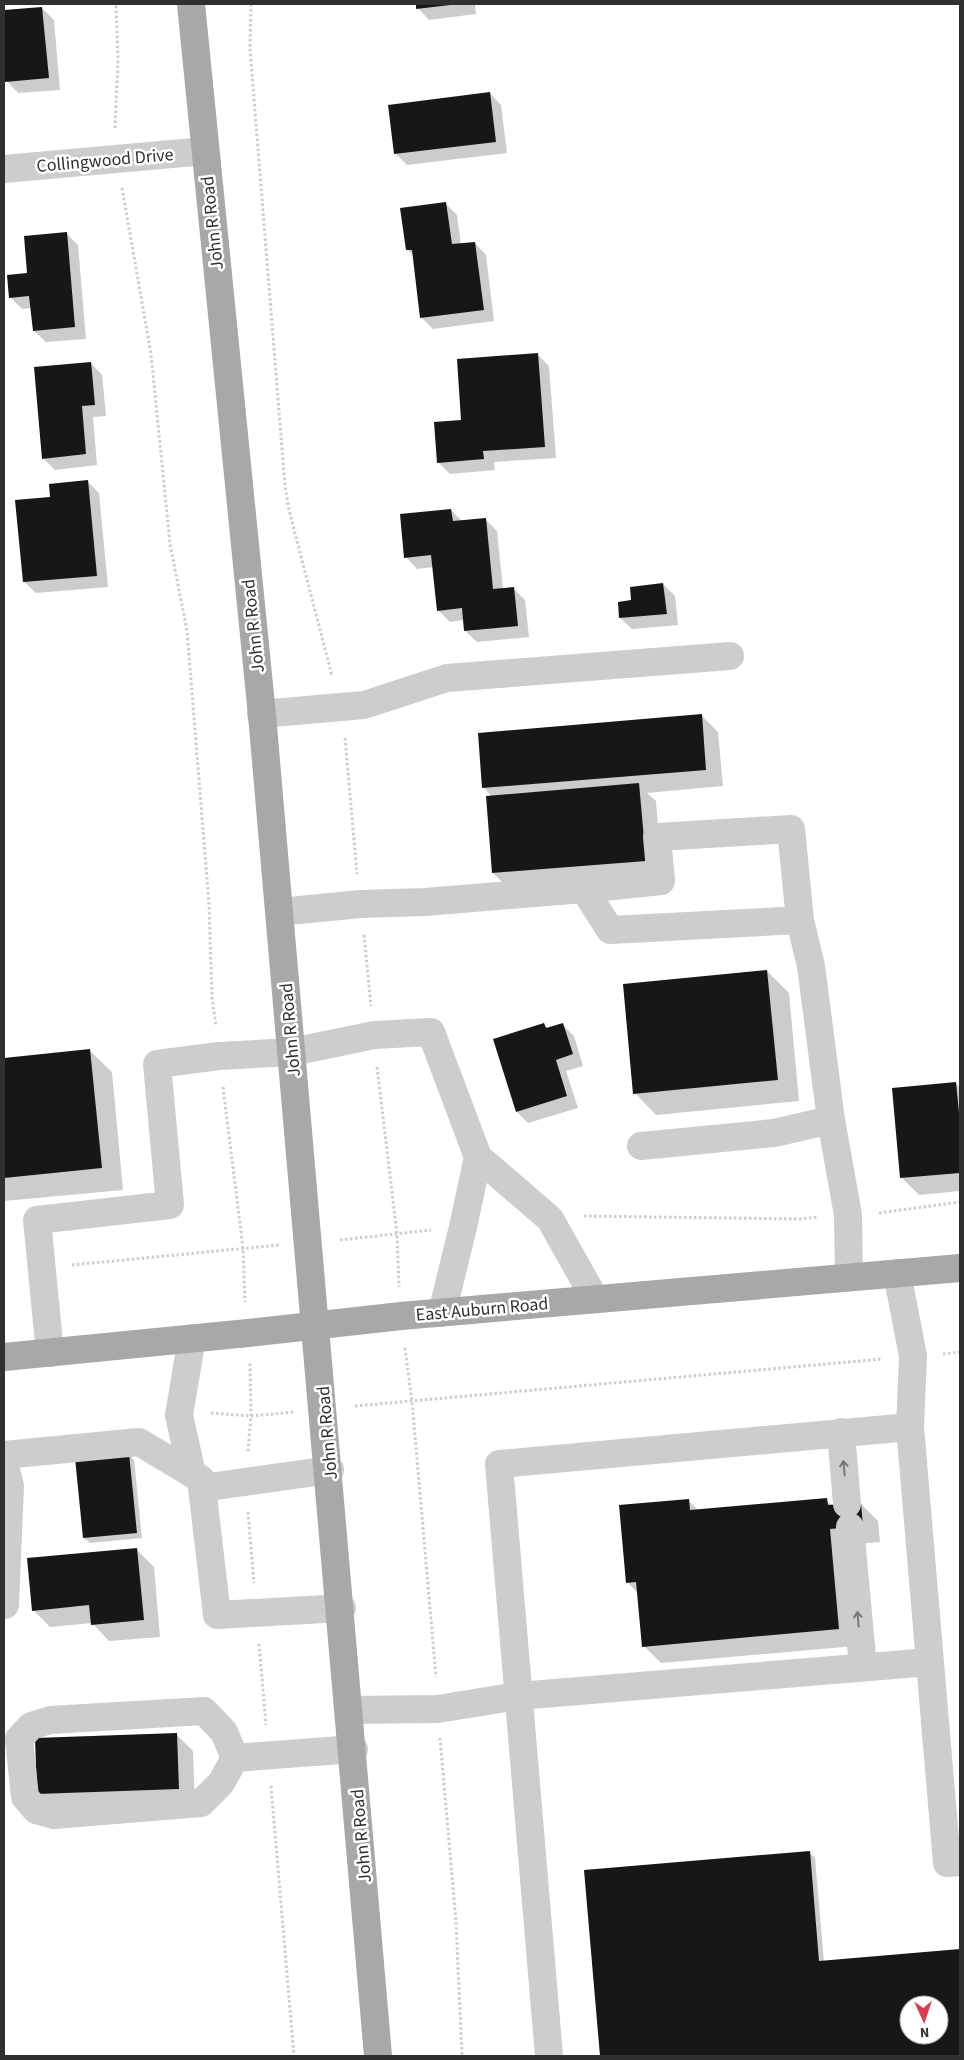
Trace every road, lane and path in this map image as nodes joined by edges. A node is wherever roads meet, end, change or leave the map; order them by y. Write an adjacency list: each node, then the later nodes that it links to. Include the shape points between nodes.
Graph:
1 (116, 4): 4 (path)
2 (191, 4): 5 (main road, John R Road)
3 (251, 4): 9 (path, via 250,50 285,486)
4 (115, 133)
5 (205, 151): 6 (street, Collingwood Drive); 10 (main road, John R Road)
6 (4, 169)
7 (122, 184): 18 (path, via 151,354 170,544 187,631)
8 (730, 656): 10 (street, via 447,678 364,705)
9 (335, 685)
10 (262, 714): 14 (main road, John R Road)
11 (344, 728): 12 (path)
12 (358, 881)
13 (584, 889): 14 (street); 15 (street, via 610,930); 15 (street, via 661,882 657,837 791,829)
14 (279, 912): 19 (main road, John R Road)
15 (800, 920): 22 (street, via 811,966)
16 (363, 926): 17 (path)
17 (370, 1002)
18 (217, 1032)
19 (292, 1052): 24 (street, via 374,1035 431,1032); 41 (main road, John R Road); 43 (street, via 157,1064 170,1205 37,1220)
20 (377, 1065): 29 (path)
21 (222, 1082): 32 (path)
22 (831, 1120): 23 (street, via 774,1133); 37 (street, via 848,1215)
23 (641, 1146)
24 (478, 1157): 39 (street, via 550,1219); 40 (street)
25 (960, 1202): 26 (path)
26 (885, 1212)
27 (580, 1216): 28 (path)
28 (822, 1217)
29 (397, 1234): 30 (path); 34 (path)
30 (354, 1238)
31 (259, 1247): 32 (path)
32 (243, 1248): 33 (path); 38 (path)
33 (69, 1265)
34 (397, 1266)
35 (960, 1268): 36 (main road, East Auburn Road)
36 (897, 1272): 37 (main road, East Auburn Road); 55 (street, via 914,1356)
37 (849, 1277): 39 (main road, East Auburn Road)
38 (245, 1294)
39 (595, 1299): 40 (main road, East Auburn Road)
40 (442, 1312): 41 (main road, East Auburn Road)
41 (317, 1326): 42 (main road, East Auburn Road); 59 (main road, John R Road)
42 (192, 1338): 43 (main road, East Auburn Road); 60 (street, via 180,1415)
43 (50, 1352): 46 (main road, East Auburn Road)
44 (960, 1352): 45 (path)
45 (937, 1354)
46 (4, 1357)
47 (892, 1358): 50 (path)
48 (407, 1372): 50 (path)
49 (252, 1386): 54 (path)
50 (412, 1401): 51 (path); 65 (path)
51 (381, 1404)
52 (205, 1412): 54 (path)
53 (284, 1413): 54 (path)
54 (252, 1416)
55 (910, 1426): 56 (street); 63 (street)
56 (841, 1432): 64 (street, one-way to 56); 66 (street, via 499,1464)
57 (4, 1455): 60 (street, via 139,1442)
58 (4, 1462): 61 (street, via 10,1486)
59 (330, 1470): 60 (street); 62 (main road, John R Road)
60 (197, 1481): 62 (street, via 217,1615)
61 (5, 1605)
62 (342, 1608): 67 (main road, John R Road)
63 (930, 1662): 64 (street); 71 (street, via 947,1863)
64 (863, 1667): 66 (street)
65 (436, 1683)
66 (518, 1696): 67 (street, via 438,1710); 74 (street)
67 (349, 1710): 69 (main road, John R Road)
68 (440, 1735): 73 (path, via 456,1922)
69 (354, 1750): 70 (street); 72 (main road, John R Road)
70 (235, 1758): 70 (street, via 224,1732 204,1711 50,1720 31,1726 19,1739 25,1797 36,1810 54,1815 201,1803 221,1783)
71 (960, 1862)
72 (378, 2056)
73 (462, 2056)
74 (549, 2056)

